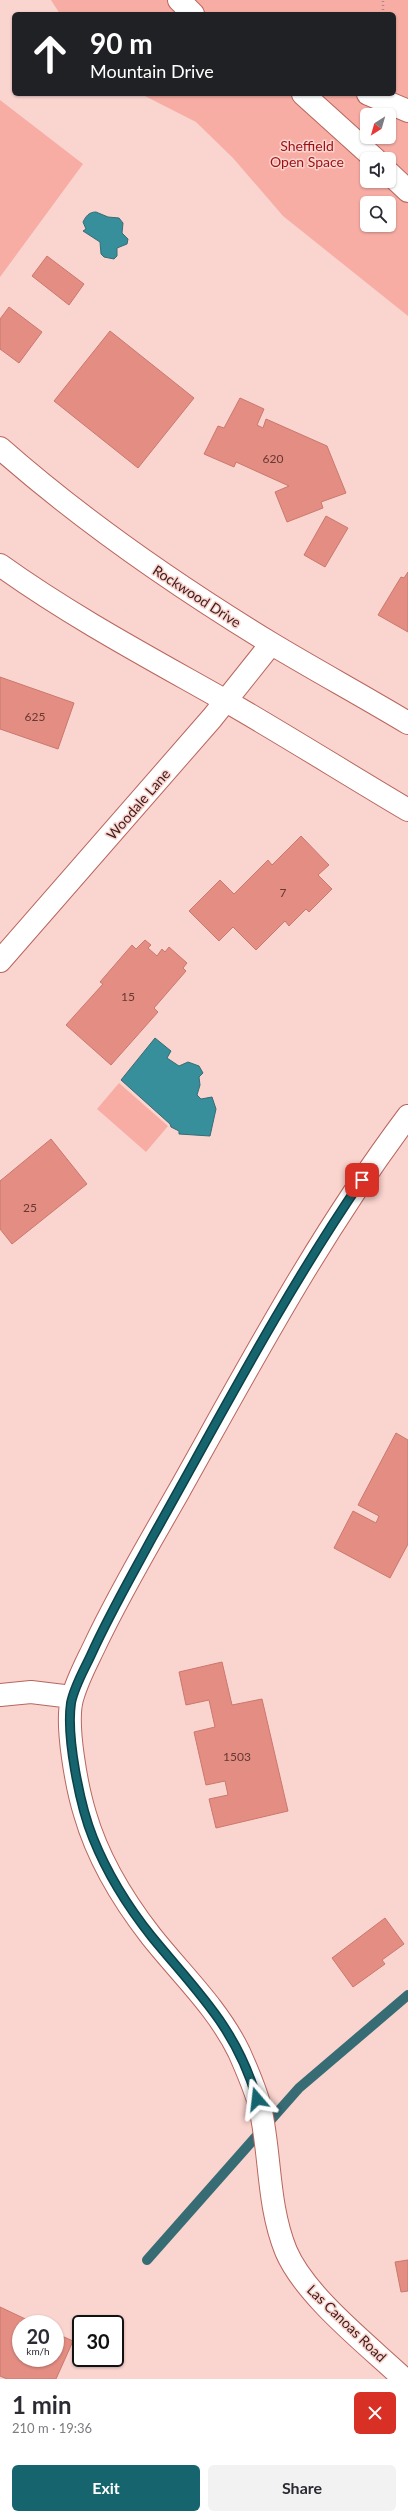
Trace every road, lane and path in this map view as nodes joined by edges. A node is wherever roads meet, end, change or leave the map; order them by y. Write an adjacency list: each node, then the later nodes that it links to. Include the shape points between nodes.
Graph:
1 (179, 0): 3 (street)
2 (383, 0): 4 (path)
3 (191, 12)
4 (383, 12)
5 (305, 96): 8 (street)
6 (373, 96): 7 (street)
7 (408, 111)
8 (367, 152)
9 (396, 180): 10 (street)
10 (408, 191)
11 (0, 448): 13 (street, Rockwood Drive, via 91,522 142,559)
12 (0, 565): 14 (street, via 95,626)
13 (271, 644): 14 (street, Woodale Lane); 15 (street, Rockwood Drive)
14 (225, 701): 16 (street); 17 (street, Woodale Lane)
15 (408, 723)
16 (408, 810)
17 (0, 961)
18 (408, 1116): 20 (street, Las Canoas Road, via 350,1197 294,1285 116,1603)
19 (0, 1695): 20 (street, via 31,1692)
20 (72, 1697): 21 (street, Las Canoas Road, via 70,1715 74,1763 78,1787 93,1838 120,1894 151,1936 211,2006 233,2040 251,2077 260,2109 271,2200 286,2251 302,2279 324,2303)
21 (404, 2379)

